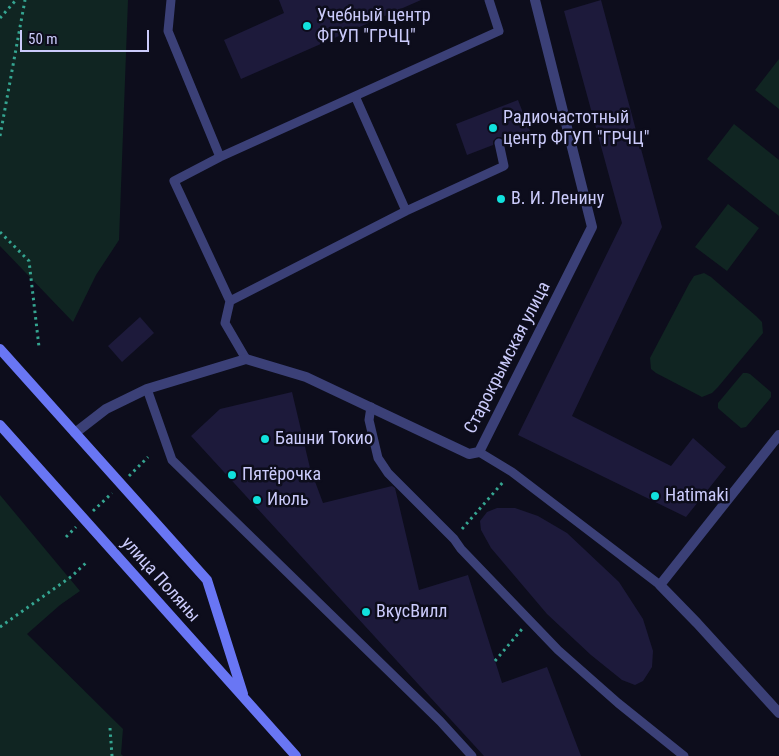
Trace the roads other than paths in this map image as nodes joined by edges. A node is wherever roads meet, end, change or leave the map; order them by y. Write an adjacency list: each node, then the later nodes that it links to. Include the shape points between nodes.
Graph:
1 (170, 0): 6 (lane, via 168,31)
2 (489, 0): 4 (lane, via 499,31)
3 (534, 0): 16 (street, Старокрымская улица, via 592,227)
4 (355, 96): 6 (lane); 7 (lane)
5 (499, 143): 7 (lane, via 504,166)
6 (220, 157): 8 (lane, via 174,181)
7 (406, 211): 8 (lane)
8 (230, 301): 10 (lane, via 225,323)
9 (0, 349): 14 (main road, улица Поляны)
10 (246, 359): 11 (street); 12 (street, Старокрымская улица, via 306,377)
11 (147, 389): 14 (street, via 106,409); 21 (lane, via 172,460)
12 (370, 407): 16 (street, Старокрымская улица, via 469,454); 22 (lane, via 378,458 388,473 558,650)
13 (0, 425): 18 (main road, улица Поляны)
14 (75, 433): 18 (main road, улица Поляны, via 207,580)
15 (779, 435): 17 (street)
16 (479, 452): 17 (lane, via 512,472)
17 (660, 585): 19 (street)
18 (244, 697): 20 (main road, улица Поляны)
19 (779, 713)
20 (296, 756)
21 (472, 756)
22 (684, 756)

